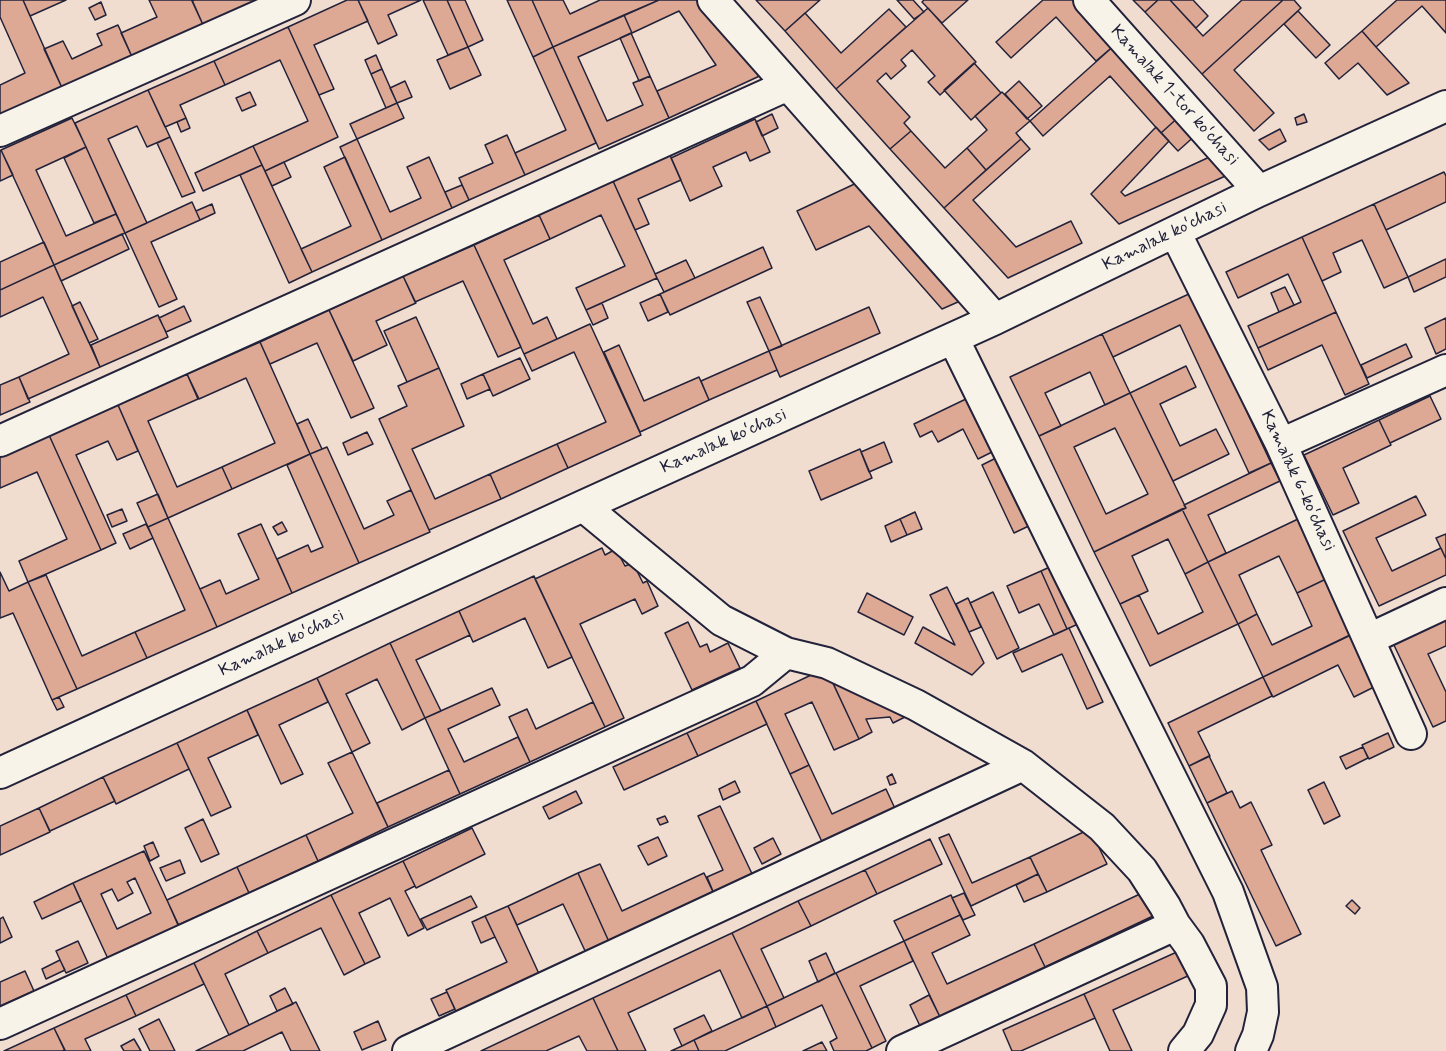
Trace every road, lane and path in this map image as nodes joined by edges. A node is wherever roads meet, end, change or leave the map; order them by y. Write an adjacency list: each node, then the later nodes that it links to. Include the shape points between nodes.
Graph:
1 (295, 0): 6 (street)
2 (713, 0): 4 (street)
3 (1089, 0): 7 (street, Kamalak 1-tor koʻchasi)
4 (788, 85): 9 (street); 12 (street)
5 (1446, 106): 7 (street, Kamalak koʻchasi)
6 (0, 131)
7 (1259, 191): 8 (street, Kamalak koʻchasi)
8 (1175, 232): 9 (street, Kamalak koʻchasi); 13 (street, Kamalak 6-koʻchasi)
9 (995, 320): 10 (street, Kamalak koʻchasi)
10 (953, 338): 14 (street, Kamalak koʻchasi); 26 (street, via 1228,892 1262,987 1263,1012)
11 (1446, 370): 13 (street)
12 (0, 441)
13 (1281, 444): 16 (street, Kamalak 6-koʻchasi)
14 (583, 506): 17 (street, via 721,621); 20 (street, Kamalak koʻchasi)
15 (1446, 603): 16 (street)
16 (1369, 639): 18 (street, Kamalak 6-koʻchasi)
17 (786, 653): 19 (street, via 827,663 916,705); 22 (street, via 752,681)
18 (1411, 734)
19 (1023, 765): 21 (street, via 1102,827 1142,870); 23 (street)
20 (0, 772)
21 (1175, 925): 24 (street); 25 (street, via 1211,986 1211,1005 1198,1034)
22 (0, 1023)
23 (408, 1051)
24 (902, 1051)
25 (1184, 1051)
26 (1251, 1051)

